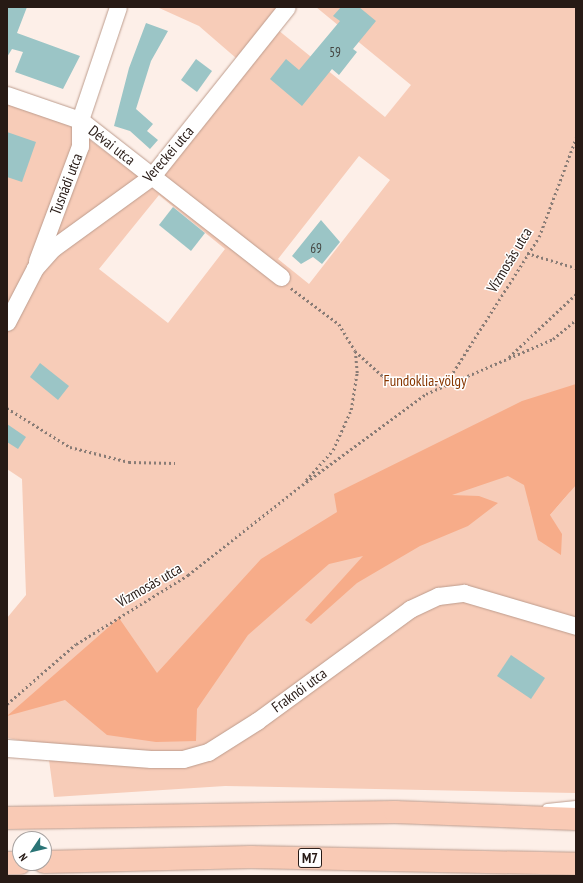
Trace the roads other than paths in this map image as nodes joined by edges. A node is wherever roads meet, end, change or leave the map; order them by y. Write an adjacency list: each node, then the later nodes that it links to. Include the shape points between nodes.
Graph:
1 (118, 7): 4 (street, Tusnádi utca)
2 (287, 7): 5 (street, Vereckei utca)
3 (7, 95): 4 (street, Dévai utca)
4 (80, 120): 5 (street, Dévai utca); 6 (street, Tusnádi utca, via 80,146)
5 (152, 176): 6 (street, Vereckei utca, via 53,248); 7 (street, Dévai utca)
6 (35, 268): 8 (street, Vereckei utca)
7 (281, 278)
8 (7, 322)
9 (576, 626): 10 (street, Fraknói utca, via 464,593 438,596 410,609 257,721 208,752 183,759 151,759)
10 (7, 748)
11 (576, 804): 12 (lane)
12 (505, 814): 13 (highway, via 395,812); 14 (highway)
13 (7, 818)
14 (576, 819)
15 (52, 862): 16 (highway, M7, via 252,857)
16 (576, 864)

